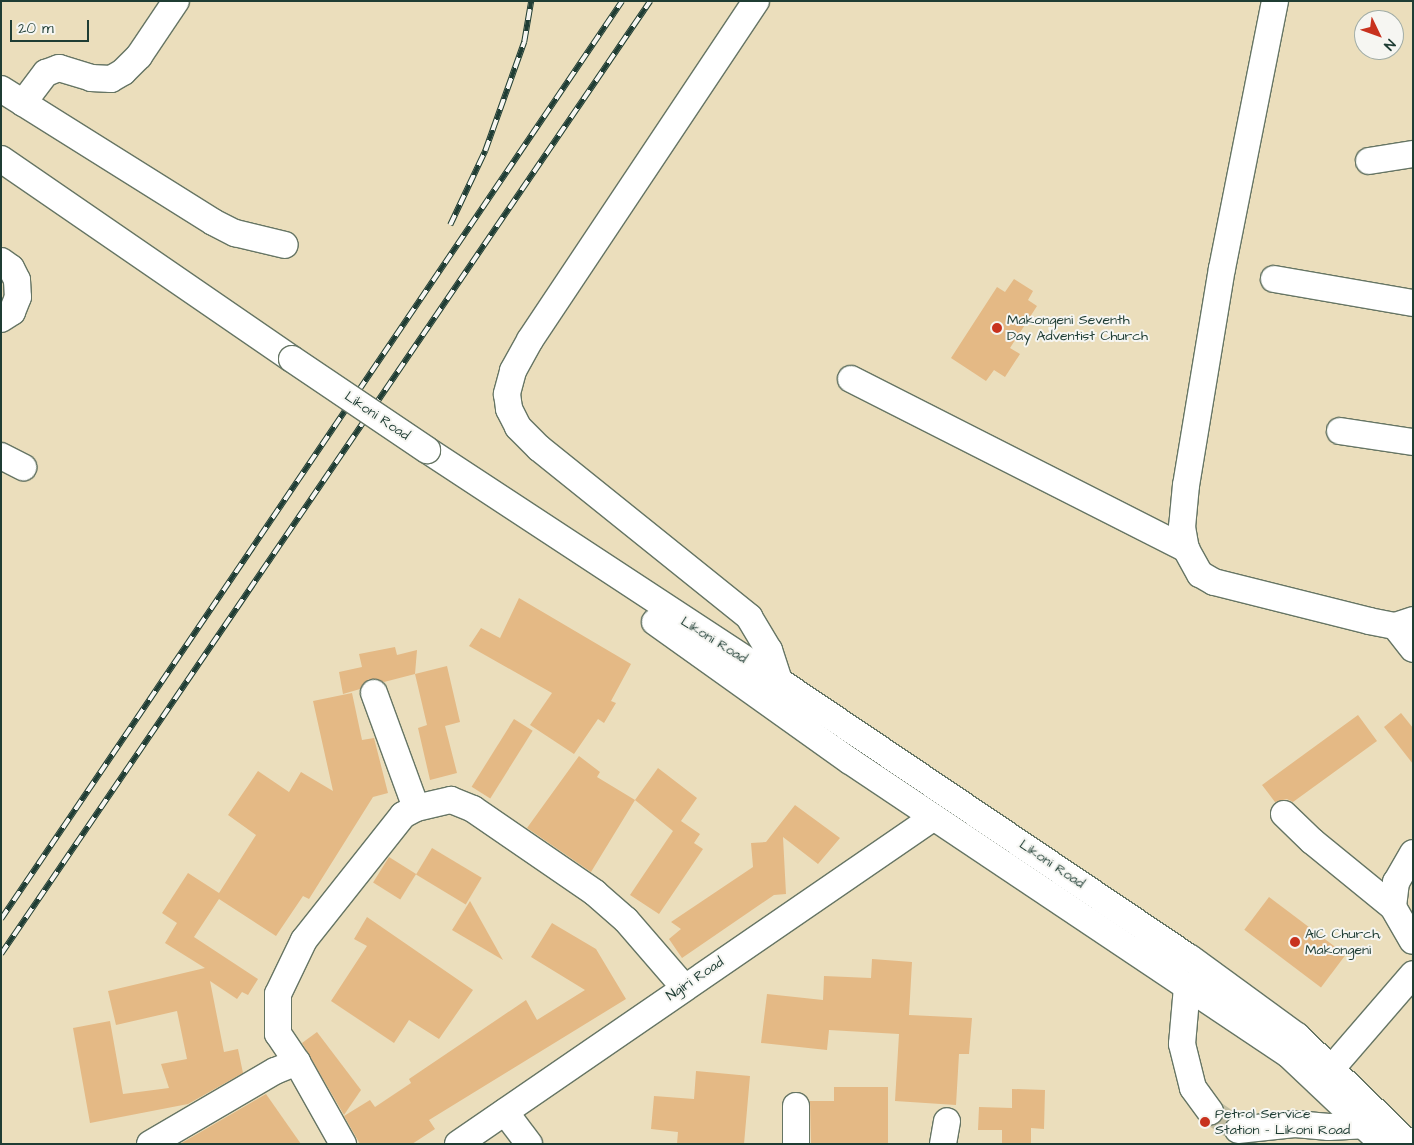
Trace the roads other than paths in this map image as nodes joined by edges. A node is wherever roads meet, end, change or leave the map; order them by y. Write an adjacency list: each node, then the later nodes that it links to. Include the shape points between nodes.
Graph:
1 (176, 1): 5 (street, via 139,56 123,72 111,79 91,78 59,68 46,72)
2 (756, 1): 23 (street, via 530,340 513,371 507,394 509,409 518,427 539,448 749,617 769,650)
3 (1275, 1): 20 (street, via 1217,298 1186,485 1182,527)
4 (1, 89): 5 (street)
5 (23, 103): 10 (street, via 213,222 235,233)
6 (1413, 154): 8 (street)
7 (1, 159): 15 (street, Likoni Road)
8 (1369, 161)
9 (1, 170): 15 (street, Likoni Road)
10 (285, 245)
11 (1, 261): 14 (street, via 11,268 18,280 18,297 12,312)
12 (1274, 279): 13 (street)
13 (1413, 303)
14 (1, 319)
15 (289, 363): 19 (street, Likoni Road, bridge)
16 (851, 379): 20 (street)
17 (1340, 431): 18 (street)
18 (1413, 442)
19 (422, 454): 23 (street, Likoni Road); 26 (street, Likoni Road)
20 (1186, 549): 21 (street, via 1200,574 1214,582)
21 (1404, 623): 22 (street)
22 (1413, 649)
23 (779, 681): 25 (street, Likoni Road)
24 (374, 693): 27 (street)
25 (827, 713): 26 (street); 37 (street, Likoni Road, via 1190,958 1297,1036)
26 (813, 735): 29 (street, Likoni Road)
27 (416, 808): 34 (street, via 451,800 473,809 601,898 632,926); 36 (street, via 403,815 380,842 304,940 278,994 278,1034)
28 (1284, 814): 31 (street)
29 (934, 817): 34 (street, Ngiri Road); 35 (street, Likoni Road)
30 (1413, 853): 31 (street, via 1396,882)
31 (1393, 907): 32 (street)
32 (1413, 942)
33 (1413, 974): 37 (street)
34 (683, 986): 40 (street, Ngiri Road)
35 (1188, 987): 39 (street, via 1182,1044 1193,1088); 41 (street, Likoni Road, via 1289,1055)
36 (297, 1062): 43 (street, via 275,1071); 44 (street)
37 (1332, 1068): 49 (street, Likoni Road)
38 (796, 1106): 47 (street)
39 (1210, 1111)
40 (505, 1112): 45 (street, Ngiri Road); 46 (street)
41 (1363, 1125): 42 (street, via 1329,1127 1296,1124); 48 (street, Likoni Road)
42 (1238, 1130)
43 (150, 1144)
44 (343, 1144)
45 (458, 1144)
46 (529, 1144)
47 (796, 1144)
48 (1383, 1144)
49 (1409, 1144)

